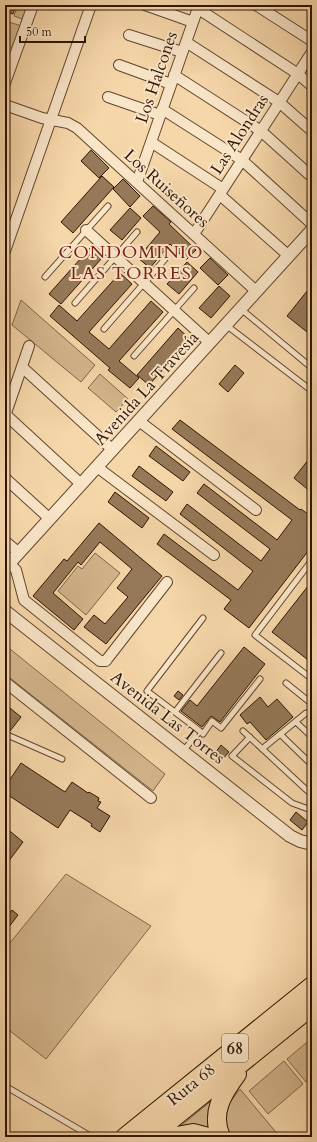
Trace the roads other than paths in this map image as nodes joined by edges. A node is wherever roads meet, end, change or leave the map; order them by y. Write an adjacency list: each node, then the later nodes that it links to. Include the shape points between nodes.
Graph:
1 (33, 5): 15 (street)
2 (91, 5): 21 (street)
3 (145, 5): 6 (street)
4 (256, 5): 8 (street)
5 (198, 7): 6 (street, Los Halcones); 13 (street)
6 (193, 22): 9 (street, Los Halcones)
7 (129, 35): 10 (street)
8 (312, 41)
9 (186, 42): 10 (street, Los Halcones); 18 (street)
10 (182, 52): 14 (street, Los Halcones)
11 (312, 52): 13 (street, Las Alondras)
12 (119, 65): 14 (street)
13 (298, 74): 16 (street); 18 (street, Las Alondras)
14 (173, 79): 20 (street, Los Halcones); 22 (street)
15 (5, 83)
16 (312, 86)
17 (108, 97): 20 (street)
18 (279, 102): 22 (street, Las Alondras); 23 (street)
19 (5, 105): 21 (street, Los Ruiseñores)
20 (161, 112): 24 (street, Los Halcones); 25 (street)
21 (51, 120): 27 (street, Los Ruiseñores, via 68,123 77,128); 35 (street)
22 (260, 131): 25 (street, Las Alondras); 26 (street)
23 (312, 131)
24 (151, 142): 27 (street, Los Halcones); 28 (street)
25 (242, 160): 28 (street, Las Alondras); 30 (street)
26 (312, 177)
27 (137, 182): 34 (street, Los Ruiseñores)
28 (221, 192): 34 (street, Las Alondras); 37 (street)
29 (108, 206): 31 (lane)
30 (312, 224)
31 (86, 230): 36 (street); 39 (lane)
32 (312, 230): 37 (street, Avenida La Travesía)
33 (137, 232): 36 (lane)
34 (194, 234): 42 (street, Los Ruiseñores)
35 (5, 251)
36 (115, 256): 40 (street); 43 (lane)
37 (289, 256): 42 (street, Avenida La Travesía)
38 (166, 259): 40 (lane)
39 (45, 277)
40 (144, 283): 45 (street); 47 (lane)
41 (194, 288): 45 (lane)
42 (256, 291): 44 (street, Avenida La Travesía)
43 (75, 303)
44 (241, 309): 46 (street, Avenida La Travesía); 52 (lane)
45 (174, 310): 48 (street); 50 (lane)
46 (226, 325): 48 (street, Avenida La Travesía); 53 (lane)
47 (104, 330)
48 (210, 343): 55 (street, Avenida La Travesía)
49 (29, 346): 51 (street)
50 (134, 356)
51 (22, 367): 54 (street); 56 (street)
52 (312, 368)
53 (312, 391)
54 (5, 415): 59 (street)
55 (139, 421): 56 (street, Avenida La Travesía); 60 (street)
56 (113, 450): 57 (street, Avenida La Travesía)
57 (96, 468): 59 (street, Avenida La Travesía); 64 (street)
58 (5, 478): 61 (street)
59 (82, 484): 61 (street, Avenida La Travesía)
60 (256, 510)
61 (50, 519): 63 (street, Avenida La Travesía)
62 (5, 541): 63 (street)
63 (18, 553): 66 (street, Avenida La Travesía)
64 (214, 555)
65 (312, 560): 71 (lane, via 254,635)
66 (7, 566): 67 (street, via 16,570 24,600 100,661 106,661)
67 (167, 582)
68 (5, 610): 86 (street, Avenida Las Torres)
69 (203, 618): 77 (lane, via 147,691)
70 (221, 653): 77 (lane)
71 (312, 679)
72 (260, 680): 79 (lane, via 221,728 212,721 202,734)
73 (5, 682): 90 (street)
74 (286, 683): 75 (lane)
75 (312, 704)
76 (312, 711): 78 (lane)
77 (175, 712): 79 (lane)
78 (296, 722): 82 (lane); 84 (lane)
79 (200, 731): 86 (lane)
80 (243, 731): 83 (lane)
81 (5, 734): 87 (lane)
82 (280, 734): 85 (lane); 88 (lane)
83 (250, 737): 85 (lane); 91 (lane, via 232,756 292,803 311,810)
84 (312, 737)
85 (262, 749): 89 (lane)
86 (184, 751): 92 (street, Avenida Las Torres, via 290,836)
87 (62, 759)
88 (312, 765)
89 (312, 795)
90 (151, 798)
91 (312, 808)
92 (310, 843)
93 (312, 986): 98 (highway, Ruta 68 / 68)
94 (312, 1006): 95 (highway, Ruta 68 / 68)
95 (253, 1054): 99 (highway, Ruta 68 / 68); 102 (highway, via 230,1083 220,1102 217,1121)
96 (5, 1086): 97 (lane)
97 (92, 1137)
98 (125, 1137)
99 (150, 1137)
100 (171, 1137): 101 (highway, via 193,1133)
101 (208, 1137)
102 (221, 1137)

